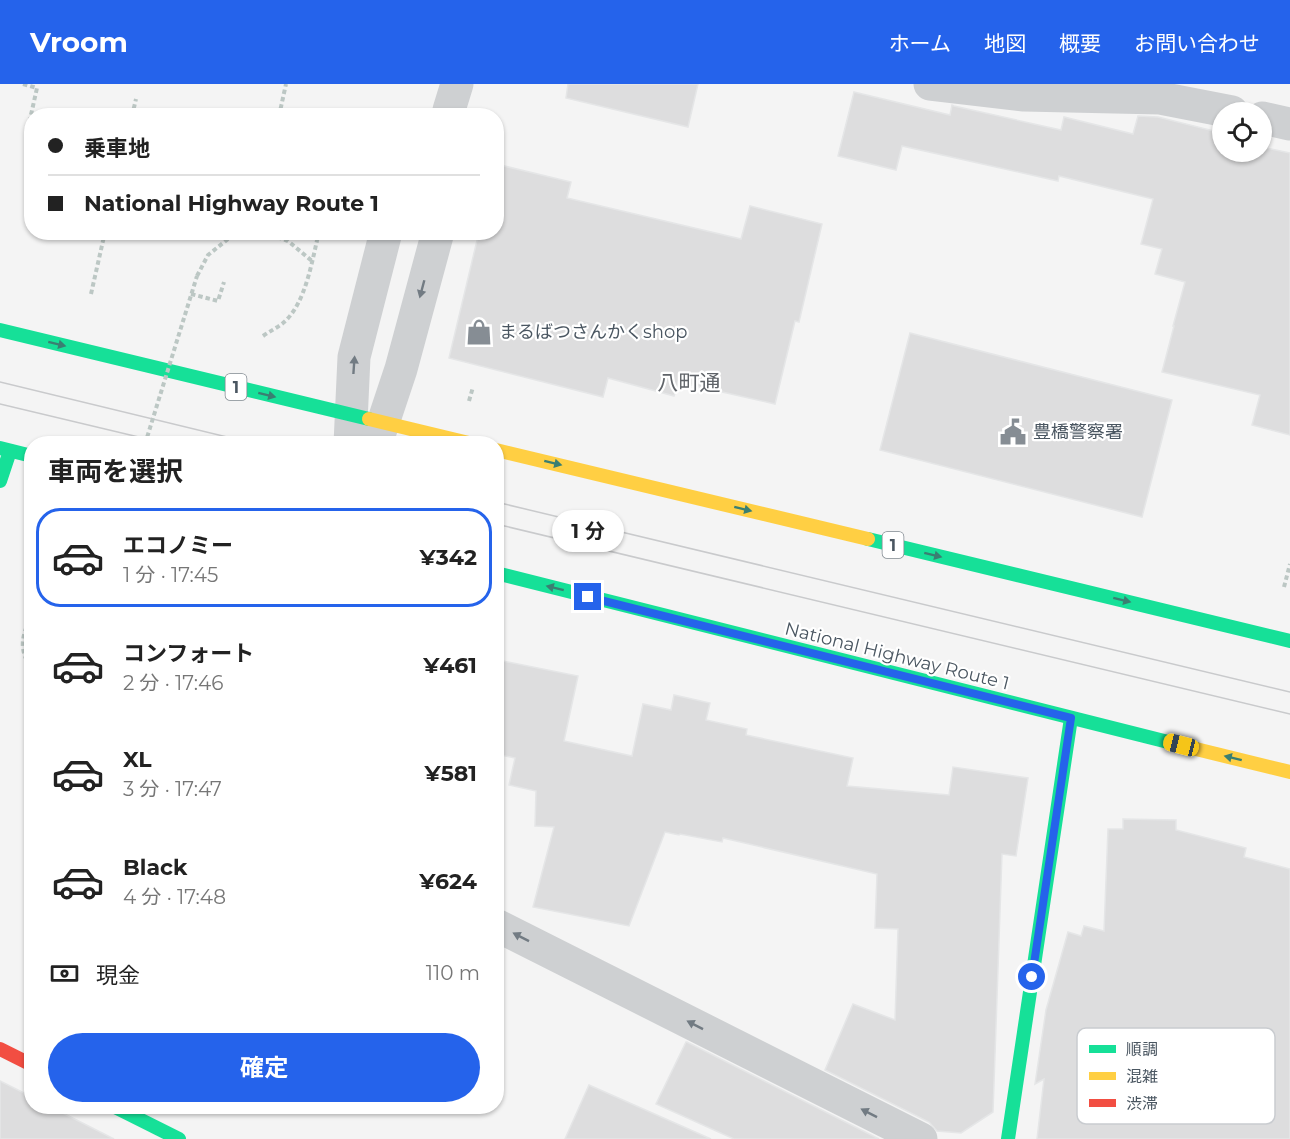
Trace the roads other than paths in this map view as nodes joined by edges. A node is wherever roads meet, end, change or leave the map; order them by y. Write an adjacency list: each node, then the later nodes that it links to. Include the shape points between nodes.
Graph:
1 (930, 84): 2 (street, via 1024,95 1160,98)
2 (1212, 108)
3 (1272, 120): 4 (street)
4 (1290, 124)
5 (384, 240): 8 (street, one-way to 5, via 354,357)
6 (436, 240): 9 (street, one-way to 9)
7 (0, 330): 8 (main road, 1, one-way to 8)
8 (351, 430): 9 (main road, 1)
9 (380, 433): 10 (main road, 1)
10 (405, 436)
11 (5, 449): 13 (main road); 14 (main road)
12 (504, 452): 16 (main road, 1, one-way to 16)
13 (24, 454)
14 (0, 481)
15 (504, 575): 17 (main road, National Highway Route 1, one-way to 15)
16 (1290, 641)
17 (1071, 718): 18 (main road, National Highway Route 1, one-way to 17); 25 (main road)
18 (1290, 772)
19 (504, 929): 24 (street, one-way to 19)
20 (0, 1049): 21 (main road)
21 (24, 1061)
22 (134, 1114): 23 (main road)
23 (178, 1139)
24 (921, 1139)
25 (1008, 1139)

